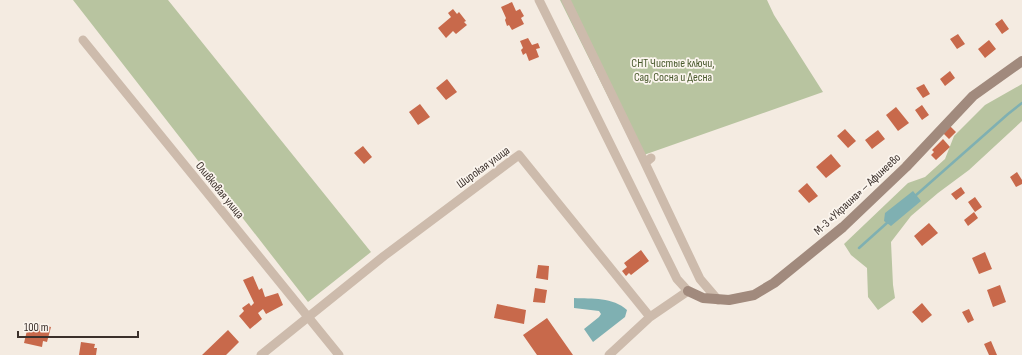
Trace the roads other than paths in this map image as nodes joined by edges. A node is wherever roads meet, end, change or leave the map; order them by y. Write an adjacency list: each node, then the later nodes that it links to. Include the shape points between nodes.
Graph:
1 (539, 0): 5 (street, via 677,279)
2 (566, 0): 6 (street, via 648,161 700,279)
3 (83, 40): 7 (street, Оливковая улица)
4 (1022, 61): 6 (street, М-3 «Украина» – Афинеево, via 973,96 906,167 843,227 774,283 754,295)
5 (688, 291): 6 (street, М-3 «Украина» – Афинеево, via 703,298); 8 (street)
6 (718, 300)
7 (308, 317): 8 (street, Широкая улица, via 384,256 519,155); 9 (street, Широкая улица); 10 (street, Оливковая улица)
8 (650, 317): 11 (street)
9 (261, 355)
10 (339, 355)
11 (609, 355)

